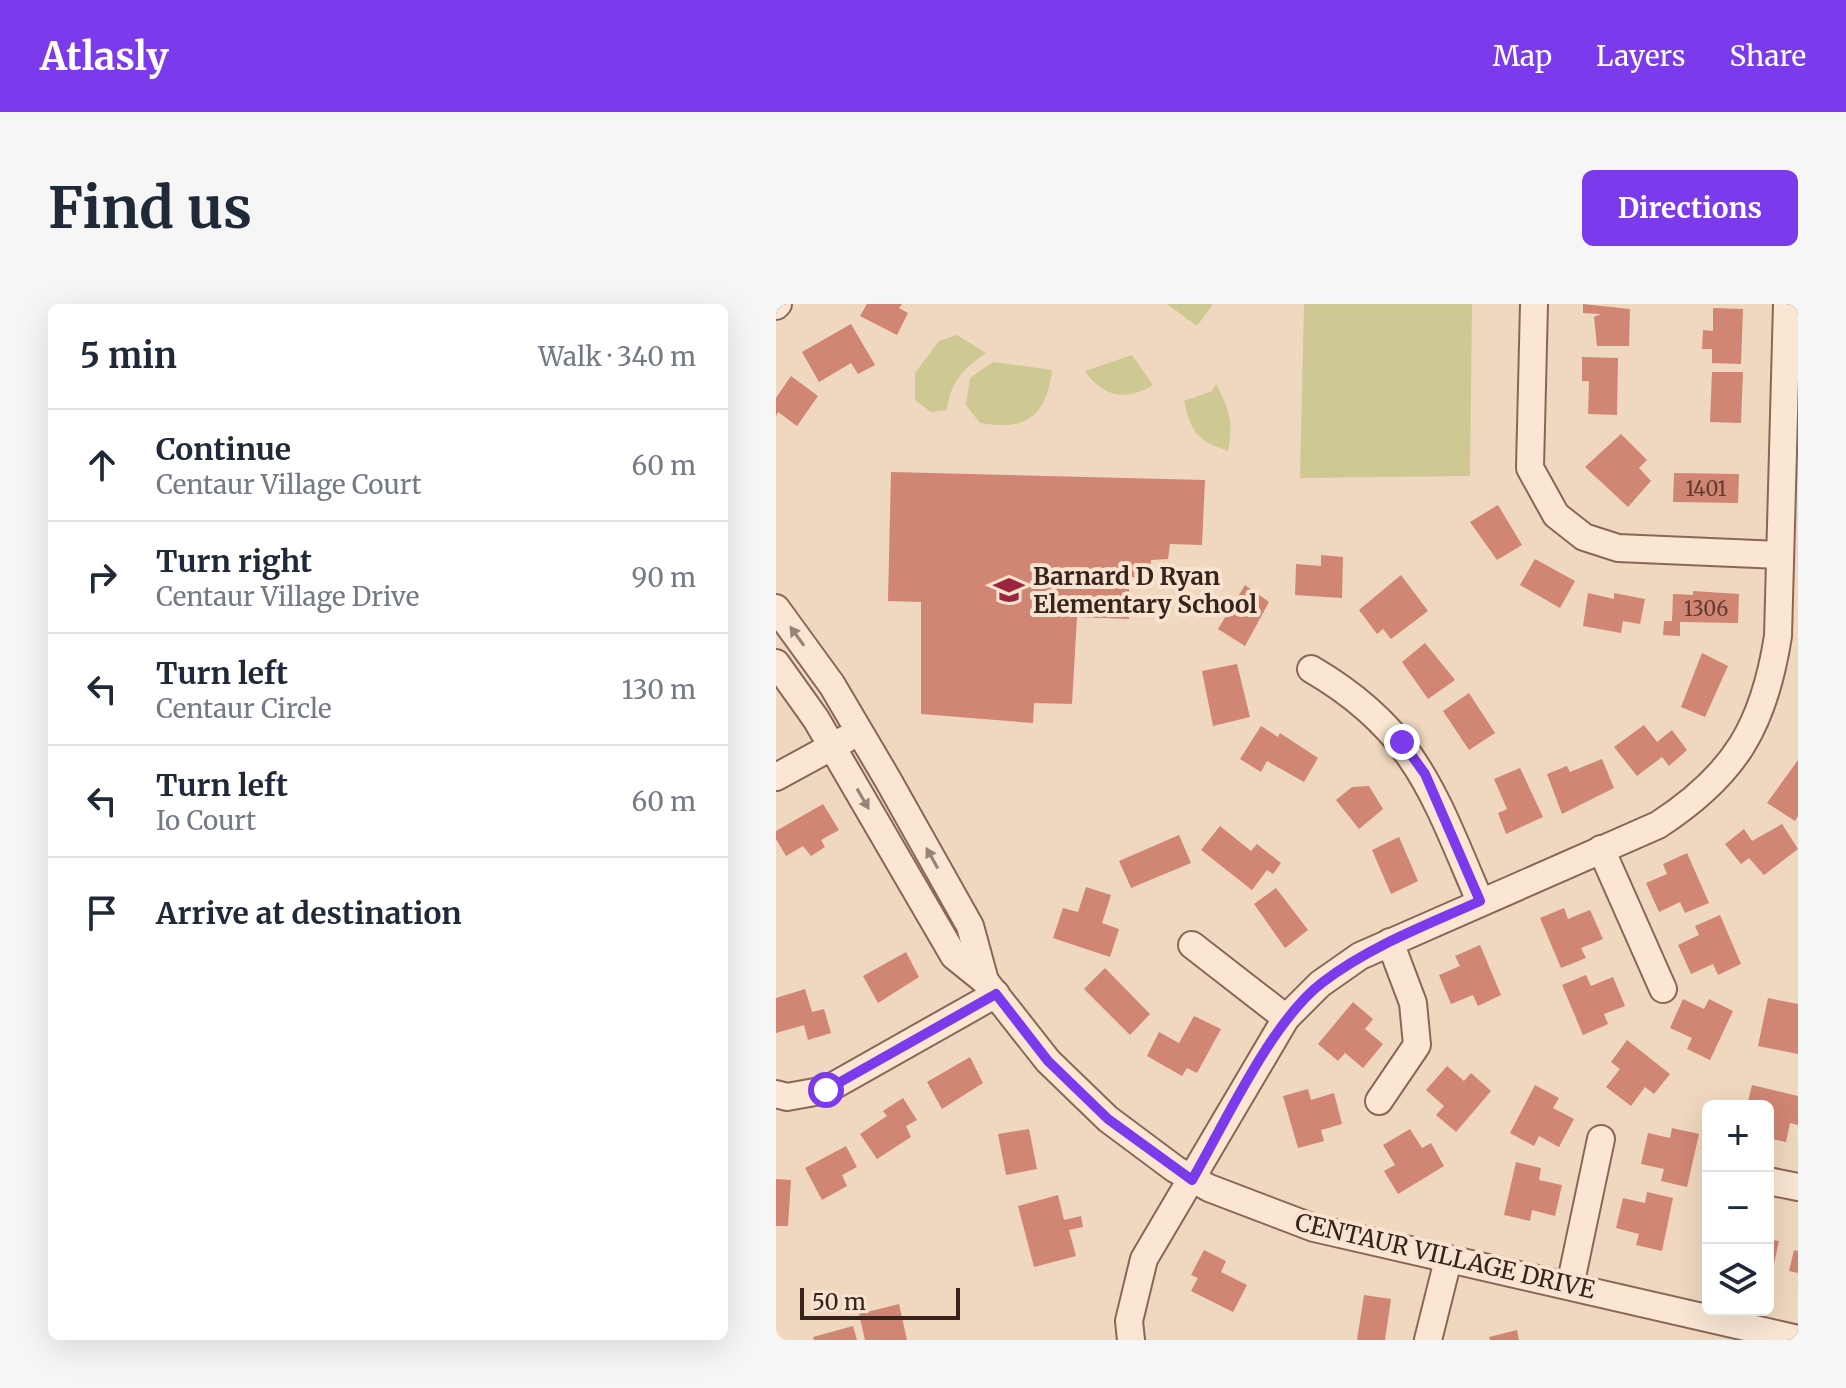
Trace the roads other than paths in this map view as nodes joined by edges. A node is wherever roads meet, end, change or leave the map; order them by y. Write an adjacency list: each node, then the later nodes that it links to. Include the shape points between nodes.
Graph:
1 (1534, 304): 3 (street, via 1530,468 1556,515 1584,537 1618,548)
2 (1787, 304): 3 (street)
3 (1780, 555): 10 (street, via 1776,648 1770,685 1752,730 1725,771 1689,805 1658,825)
4 (776, 608): 7 (street, CENTAUR VILLAGE DRIVE, one-way to 4)
5 (776, 663): 8 (street, CENTAUR VILLAGE DRIVE)
6 (1311, 669): 11 (street, via 1353,693 1402,742 1425,774)
7 (860, 731): 8 (street); 14 (street, CENTAUR VILLAGE DRIVE, one-way to 7, via 970,926)
8 (831, 747): 9 (street); 14 (street, CENTAUR VILLAGE DRIVE, one-way to 14, via 954,956)
9 (776, 777)
10 (1601, 849): 11 (street); 15 (street)
11 (1480, 901): 12 (street)
12 (1390, 942): 16 (street, via 1320,984); 18 (street, via 1413,1003 1417,1045)
13 (1192, 945): 16 (street)
14 (991, 987): 17 (street, via 826,1090 814,1095); 20 (street, CENTAUR VILLAGE DRIVE, via 1048,1061 1108,1119)
15 (1663, 989)
16 (1286, 1018): 20 (street)
17 (776, 1094)
18 (1379, 1101)
19 (1601, 1139): 24 (street)
20 (1192, 1180): 23 (street, CENTAUR VILLAGE DRIVE, via 1314,1228); 27 (street, via 1144,1259 1129,1321)
21 (1774, 1182): 22 (street)
22 (1798, 1187)
23 (1448, 1260): 24 (street, CENTAUR VILLAGE DRIVE); 28 (street)
24 (1570, 1286): 25 (street, CENTAUR VILLAGE DRIVE)
25 (1762, 1335): 26 (street, CENTAUR VILLAGE DRIVE)
26 (1798, 1339)
27 (1131, 1340)
28 (1428, 1340)

